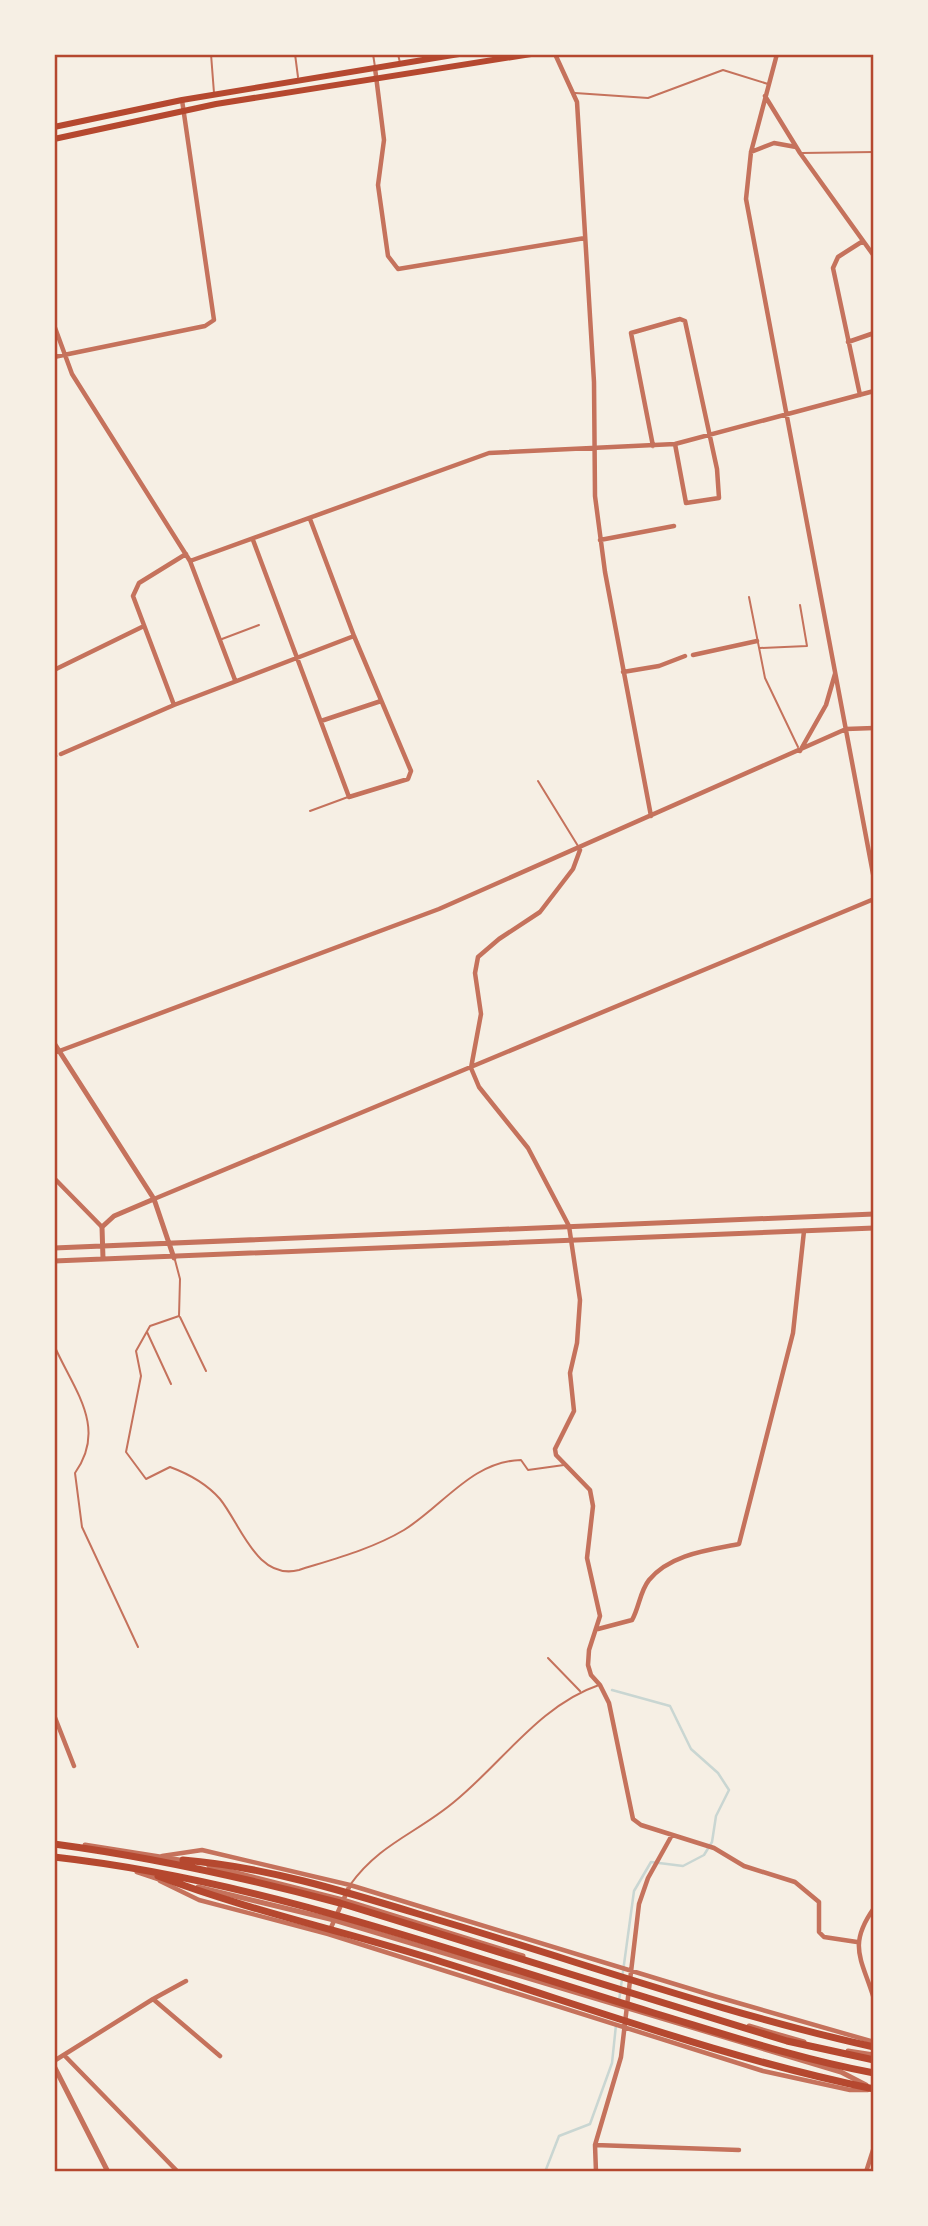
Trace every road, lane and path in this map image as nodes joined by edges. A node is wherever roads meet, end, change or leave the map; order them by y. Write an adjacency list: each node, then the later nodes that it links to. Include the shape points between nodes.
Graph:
1 (211, 54): 15 (lane)
2 (295, 54): 12 (lane)
3 (373, 54): 10 (lane)
4 (398, 54): 9 (lane)
5 (459, 54): 9 (main road)
6 (531, 54): 11 (main road)
7 (555, 54): 14 (street)
8 (777, 54): 13 (street)
9 (400, 64): 10 (main road)
10 (375, 67): 11 (street); 12 (main road)
11 (377, 77): 18 (main road); 25 (street, via 384,140 378,185 388,256 398,269)
12 (299, 80): 15 (main road)
13 (768, 84): 14 (lane, via 723,70 648,97); 16 (street)
14 (574, 93): 25 (street)
15 (214, 95): 17 (main road); 18 (lane)
16 (765, 96): 22 (street); 23 (street)
17 (181, 100): 19 (street); 20 (main road)
18 (216, 104): 19 (main road)
19 (183, 112): 21 (main road); 31 (street, via 214,320 205,326)
20 (54, 127)
21 (54, 139)
22 (799, 150): 23 (street, via 774,143); 24 (lane); 26 (street)
23 (751, 152): 35 (street, via 746,200)
24 (874, 152)
25 (585, 238): 39 (street)
26 (863, 241): 27 (street); 30 (street, via 838,257 833,268)
27 (874, 257)
28 (54, 325): 31 (street)
29 (874, 334): 30 (street)
30 (848, 342): 34 (street)
31 (64, 355): 32 (street); 44 (street)
32 (54, 356)
33 (874, 391): 34 (street)
34 (860, 395): 35 (street)
35 (787, 413): 36 (street); 58 (street)
36 (710, 433): 37 (street); 37 (street, via 719,498 686,503); 38 (street, via 685,321 680,319 631,333)
37 (675, 444): 38 (street)
38 (653, 446): 39 (street)
39 (594, 448): 40 (street, via 489,453); 43 (street)
40 (310, 519): 42 (street); 50 (street)
41 (674, 526): 43 (street)
42 (253, 540): 45 (street); 56 (street)
43 (600, 540): 59 (street)
44 (186, 554): 45 (street); 49 (street, via 136,586 134,602)
45 (190, 561): 51 (street)
46 (749, 597): 52 (lane)
47 (800, 605): 53 (lane, via 807,646)
48 (259, 625): 51 (lane)
49 (144, 626): 57 (street); 62 (street)
50 (354, 635): 56 (street); 61 (street)
51 (221, 640): 60 (street)
52 (757, 641): 53 (lane); 54 (street)
53 (760, 649): 66 (lane, via 765,678)
54 (693, 654)
55 (685, 656): 59 (street)
56 (298, 658): 60 (street); 63 (street)
57 (54, 670)
58 (836, 670): 65 (street); 66 (street, via 826,705)
59 (623, 672): 71 (street)
60 (236, 680): 62 (street)
61 (381, 701): 63 (street); 69 (street, via 411,771 408,779)
62 (174, 705): 67 (street)
63 (321, 721): 69 (street)
64 (874, 728): 65 (street)
65 (846, 729): 66 (street); 73 (street)
66 (800, 751): 71 (street)
67 (57, 756)
68 (538, 781): 72 (lane)
69 (349, 797): 70 (lane)
70 (310, 811)
71 (651, 816): 72 (street)
72 (580, 850): 76 (street, via 439,909); 77 (street, via 573,869 540,912 478,957 475,973 481,1014)
73 (874, 879)
74 (874, 899): 77 (street)
75 (54, 1043): 76 (street)
76 (57, 1052): 79 (street)
77 (471, 1068): 79 (street); 81 (street, via 479,1087 528,1148)
78 (54, 1178): 82 (street)
79 (154, 1199): 82 (street, via 114,1216); 86 (street)
80 (874, 1214): 81 (street)
81 (569, 1226): 85 (street); 86 (street)
82 (102, 1227): 87 (street)
83 (874, 1228): 84 (street)
84 (804, 1230): 85 (street); 98 (street, via 793,1333 739,1544 688,1555 660,1571 649,1581 632,1620)
85 (571, 1240): 89 (street); 97 (street, via 580,1300 569,1373 574,1411 555,1449)
86 (171, 1242): 87 (street); 89 (street)
87 (102, 1244): 88 (street); 90 (street)
88 (54, 1248)
89 (174, 1258): 90 (street); 92 (lane, via 180,1279)
90 (103, 1259): 91 (street)
91 (54, 1261)
92 (179, 1316): 93 (lane); 95 (lane)
93 (146, 1331): 96 (lane); 97 (lane, via 136,1351 141,1376 126,1452 146,1479 170,1467 210,1488 243,1538 276,1570 299,1570 406,1529 495,1463 521,1460 528,1470 536,1471)
94 (54, 1345): 99 (lane, via 88,1415 86,1458 75,1474 82,1527)
95 (206, 1371)
96 (171, 1384)
97 (565, 1465): 98 (street, via 590,1489 593,1506 587,1558 600,1616)
98 (598, 1629): 101 (street, via 588,1665)
99 (138, 1647)
100 (548, 1658): 102 (lane)
101 (600, 1685): 102 (lane); 105 (street, via 610,1703 633,1819)
102 (581, 1691): 112 (lane, via 560,1703 453,1803 366,1861)
103 (54, 1715): 104 (street)
104 (74, 1766)
105 (672, 1835): 117 (street, via 804,1887 819,1902 818,1932); 118 (street, via 639,1903)
106 (54, 1842): 107 (street); 108 (highway)
107 (162, 1856): 112 (street, via 202,1850); 113 (street)
108 (144, 1857): 125 (highway, via 226,1864 356,1895 805,2031); 128 (highway, via 340,1903 787,2041)
109 (54, 1858): 110 (highway); 111 (street)
110 (141, 1869): 131 (highway, via 261,1895 783,2052); 132 (highway, via 207,1895 372,1940 799,2073)
111 (156, 1879): 115 (street); 116 (street, via 199,1900)
112 (350, 1885): 113 (street); 118 (street)
113 (343, 1900): 115 (street); 120 (street)
114 (874, 1908): 117 (street, via 859,1928)
115 (334, 1920): 116 (street); 123 (street)
116 (328, 1934): 124 (street)
117 (857, 1942): 122 (street)
118 (629, 1970): 120 (street); 125 (street)
119 (186, 1981): 121 (street)
120 (626, 1988): 123 (street); 128 (street, via 809,2043)
121 (153, 1999): 126 (street); 127 (street)
122 (874, 1999)
123 (624, 2009): 124 (street); 132 (street, via 841,2073)
124 (625, 2028): 132 (street, via 763,2071 850,2090); 133 (street)
125 (874, 2044)
126 (64, 2055): 129 (street); 137 (street)
127 (220, 2056)
128 (874, 2057)
129 (54, 2061)
130 (54, 2066): 136 (street)
131 (874, 2073)
132 (874, 2089)
133 (595, 2145): 135 (street); 138 (street)
134 (874, 2147): 139 (street)
135 (738, 2150)
136 (107, 2172)
137 (178, 2172)
138 (596, 2172)
139 (866, 2172)

